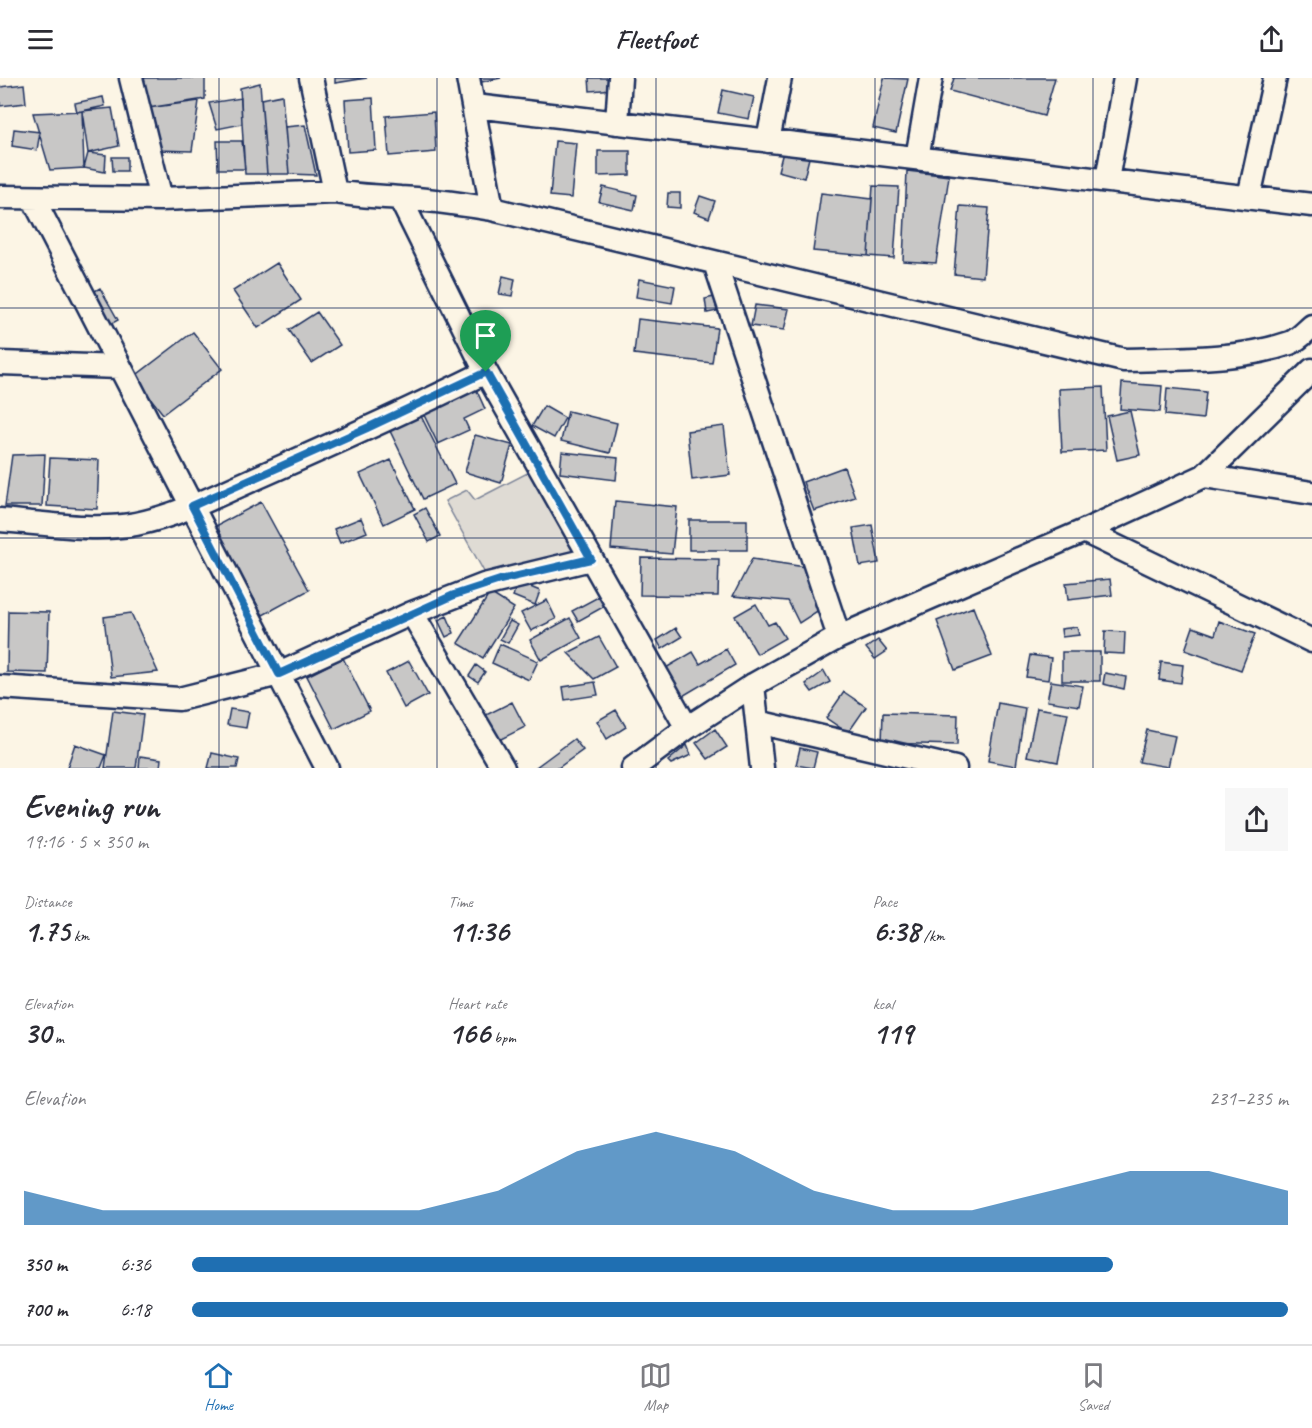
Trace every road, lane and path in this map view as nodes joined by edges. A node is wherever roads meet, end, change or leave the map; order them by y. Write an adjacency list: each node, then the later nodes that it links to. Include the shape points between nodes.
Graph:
1 (131, 78): 19 (street)
2 (311, 78): 14 (street)
3 (468, 78): 9 (street)
4 (620, 78): 10 (street)
5 (780, 78): 11 (street)
6 (932, 78): 12 (street)
7 (1125, 78): 13 (street)
8 (1275, 78): 16 (street)
9 (475, 106): 10 (street); 21 (street)
10 (616, 123): 11 (street)
11 (768, 141): 12 (street)
12 (917, 158): 13 (street)
13 (1107, 180): 16 (street)
14 (335, 192): 18 (street); 19 (street)
15 (0, 197): 17 (street)
16 (1249, 197): 20 (street)
17 (33, 198): 19 (street); 25 (street)
18 (400, 198): 21 (street); 27 (street)
19 (161, 199)
20 (1312, 205)
21 (492, 209): 22 (street)
22 (715, 263): 23 (street, via 1124,360 1220,357 1292,342); 35 (street)
23 (1312, 326)
24 (0, 363): 25 (street)
25 (120, 367): 30 (street)
26 (1312, 370): 28 (street)
27 (486, 372): 30 (street); 33 (street)
28 (1204, 476): 29 (street); 32 (street)
29 (1312, 493)
30 (192, 506): 31 (street, via 134,525 98,527); 37 (street)
31 (0, 520)
32 (1084, 531): 35 (street); 36 (street)
33 (591, 559): 34 (street, via 492,582); 41 (street)
34 (412, 613): 37 (street); 43 (street)
35 (839, 637): 38 (street)
36 (1312, 641)
37 (279, 674): 39 (street, via 170,700); 42 (street)
38 (753, 685): 40 (street); 41 (street)
39 (0, 687)
40 (757, 722): 45 (street); 46 (street)
41 (687, 728): 44 (street)
42 (327, 768)
43 (503, 768)
44 (633, 768)
45 (762, 768)
46 (956, 768)

